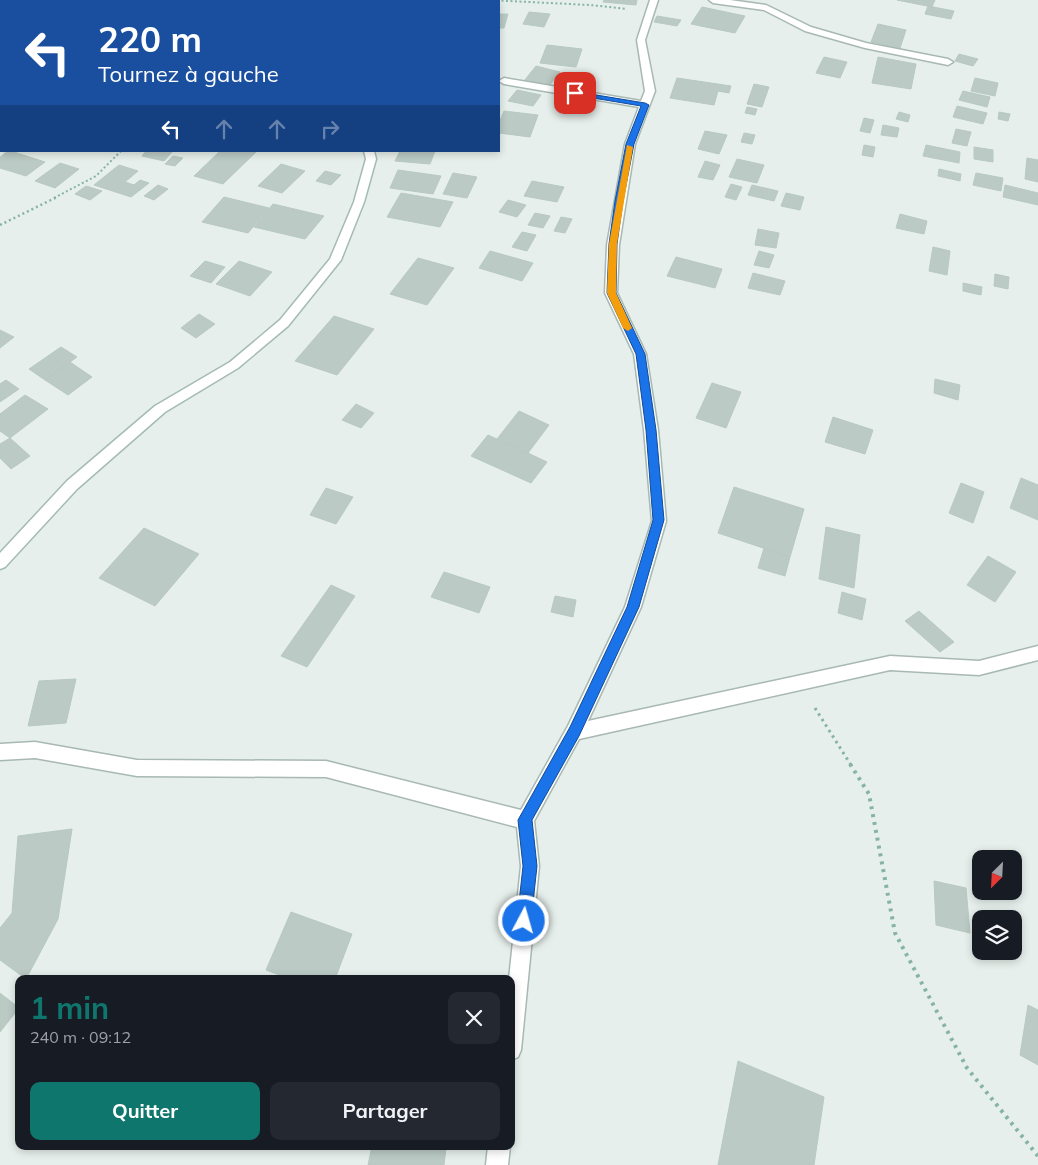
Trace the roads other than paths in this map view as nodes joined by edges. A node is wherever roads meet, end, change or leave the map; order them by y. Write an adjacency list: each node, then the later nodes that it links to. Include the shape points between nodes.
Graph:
1 (713, 0): 3 (street, via 766,8 808,29)
2 (652, 6): 5 (street, via 641,40 650,91)
3 (948, 62)
4 (504, 81): 5 (street)
5 (645, 105): 9 (street, via 630,144 619,201 611,293 640,354 659,520 633,607)
6 (369, 152): 7 (street, via 371,159 359,202 335,260 284,323 234,365 160,409 72,485)
7 (0, 562)
8 (1038, 653): 9 (street, via 979,668 890,663)
9 (574, 732): 11 (street)
10 (0, 752): 11 (street, via 35,750 137,768 326,769)
11 (525, 820): 12 (street, via 530,866)
12 (515, 1011)
13 (499, 1150): 14 (street)
14 (497, 1165)

